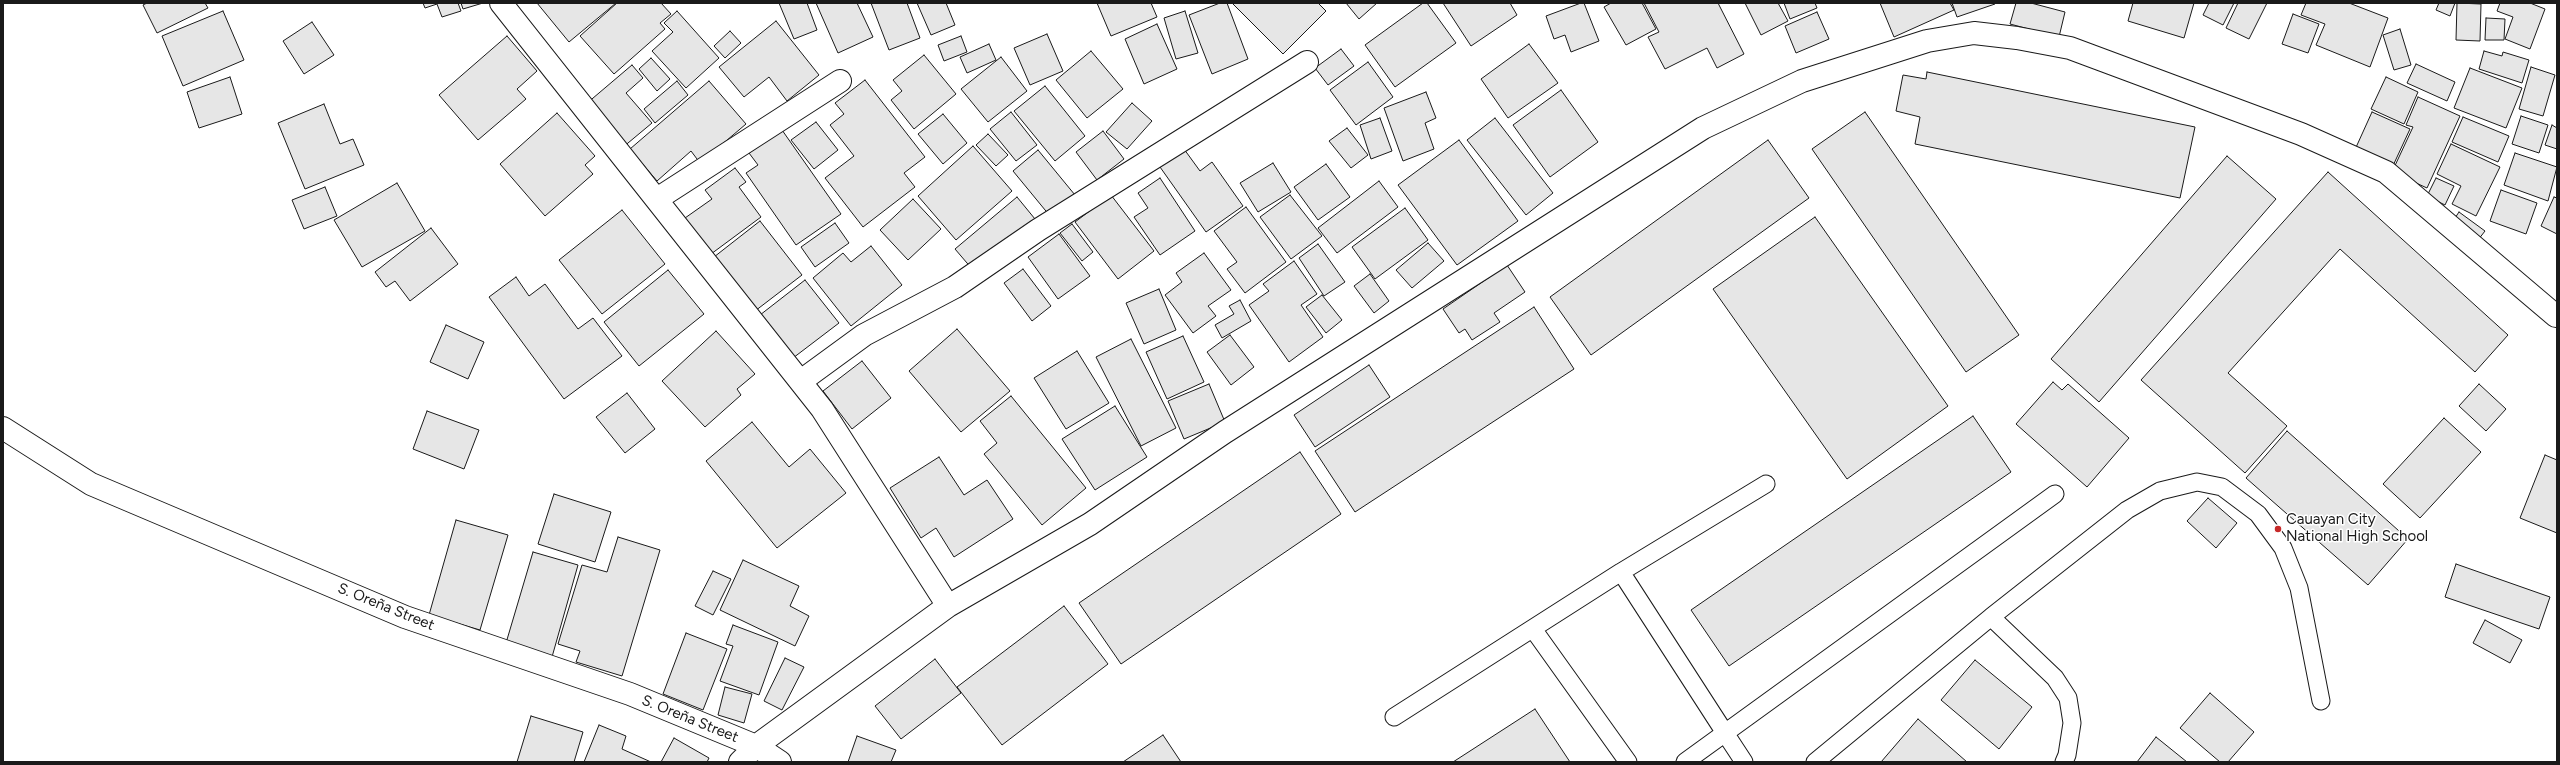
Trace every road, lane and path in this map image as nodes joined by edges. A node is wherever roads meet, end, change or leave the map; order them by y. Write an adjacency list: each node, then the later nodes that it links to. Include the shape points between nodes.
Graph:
1 (501, 3): 4 (street)
2 (1307, 62): 6 (street, via 1038,230 955,287 864,334)
3 (840, 81): 4 (street)
4 (657, 199): 6 (street)
5 (2556, 316): 11 (street, via 2386,172 2301,134 2070,48 1974,33 1927,41 1802,81 1703,128 1225,432 1090,524)
6 (801, 381): 11 (street, via 822,409)
7 (3, 428): 17 (street, S. Oreña Street, via 91,484 406,617 630,694)
8 (1766, 484): 10 (lane)
9 (2055, 494): 16 (lane)
10 (1621, 572): 13 (lane); 16 (lane)
11 (948, 606): 17 (street)
12 (1991, 617): 14 (lane, via 2127,510 2160,491 2197,482 2222,488 2258,514 2283,548 2298,588); 23 (lane); 24 (lane, via 2055,678 2068,698 2072,723)
13 (1533, 629): 15 (lane); 20 (lane)
14 (2321, 701)
15 (1394, 717)
16 (1725, 733): 21 (lane); 22 (lane)
17 (756, 746): 18 (street); 19 (street, S. Oreña Street)
18 (740, 762)
19 (780, 762)
20 (1628, 762)
21 (1685, 762)
22 (1744, 762)
23 (1815, 762)
24 (2064, 762)

